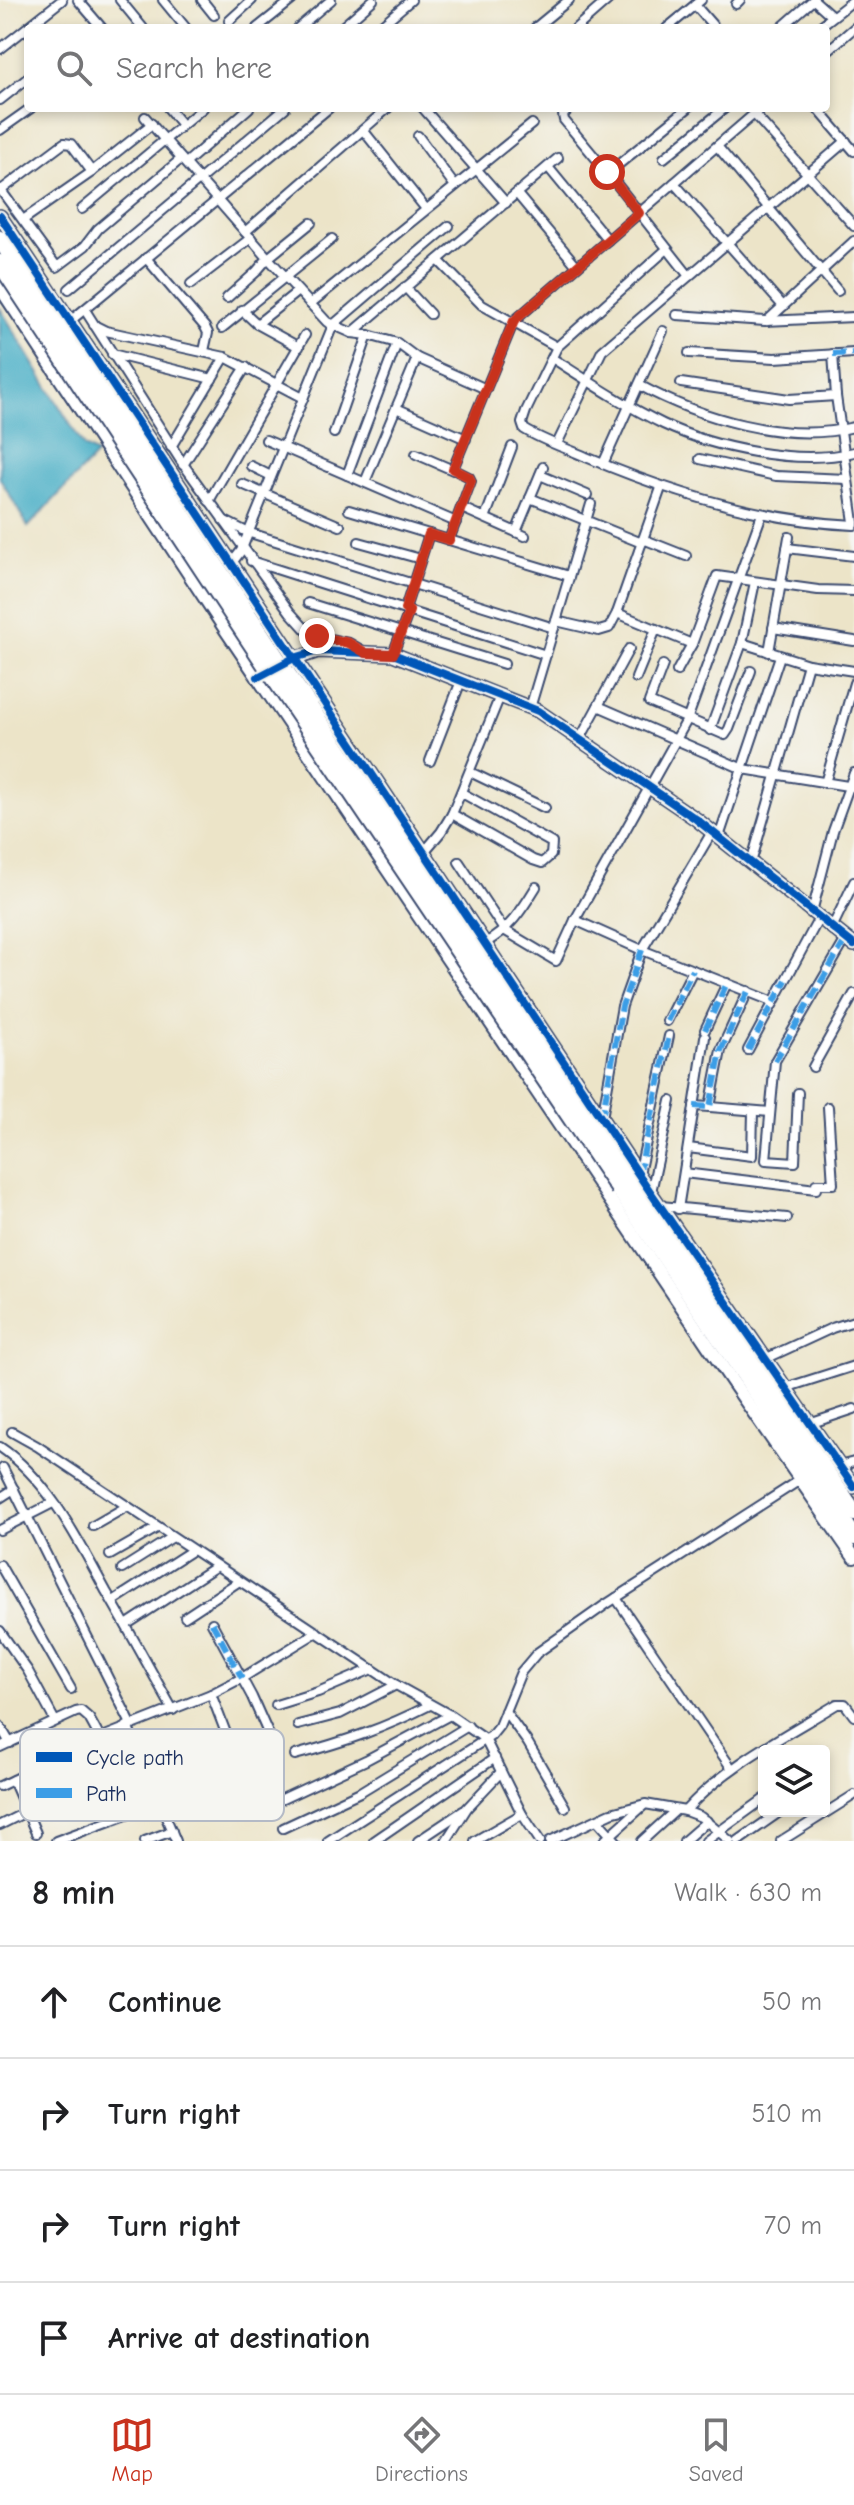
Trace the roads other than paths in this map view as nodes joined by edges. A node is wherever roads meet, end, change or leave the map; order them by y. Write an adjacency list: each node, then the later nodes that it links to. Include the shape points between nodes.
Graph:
1 (62, 0): 19 (street)
2 (78, 0): 20 (street)
3 (120, 0): 21 (street)
4 (163, 0): 22 (street)
5 (202, 0): 16 (street)
6 (292, 0): 23 (street)
7 (331, 0): 24 (street)
8 (373, 0): 25 (street)
9 (411, 0): 26 (street)
10 (569, 0): 27 (street)
11 (608, 0): 28 (street)
12 (814, 0): 17 (street); 31 (street)
13 (854, 0): 17 (street)
14 (246, 2): 18 (street)
15 (698, 2): 29 (street); 30 (street)
16 (214, 15)
17 (832, 16): 32 (street)
18 (229, 21)
19 (32, 24)
20 (99, 24)
21 (140, 24)
22 (183, 24)
23 (262, 24)
24 (303, 24)
25 (346, 24)
26 (383, 24)
27 (540, 24)
28 (581, 24)
29 (672, 24)
30 (712, 24)
31 (786, 24)
32 (823, 24)
33 (854, 28): 36 (street)
34 (24, 30): 35 (street)
35 (0, 49)
36 (830, 49)
37 (24, 81): 38 (street)
38 (0, 100)
39 (25, 112): 57 (street)
40 (171, 112): 56 (street)
41 (198, 112): 56 (street)
42 (244, 112): 66 (street)
43 (280, 112): 72 (street)
44 (324, 112): 77 (street)
45 (383, 112): 58 (street)
46 (426, 112): 68 (street)
47 (566, 112): 70 (street, via 564,120)
48 (683, 112): 70 (street)
49 (720, 112): 65 (street)
50 (756, 112): 62 (street)
51 (758, 112): 71 (street)
52 (821, 112): 61 (street)
53 (145, 117): 54 (street)
54 (152, 124): 60 (street); 69 (street)
55 (532, 124): 68 (street)
56 (182, 125): 60 (street)
57 (0, 130)
58 (363, 130): 81 (street); 88 (street)
59 (418, 136): 74 (street)
60 (165, 140): 66 (street); 80 (street)
61 (846, 141): 63 (street); 71 (street)
62 (717, 146): 73 (street); 79 (street)
63 (854, 151)
64 (558, 158): 67 (street)
65 (664, 158)
66 (184, 161): 72 (street); 94 (street, via 57,267)
67 (548, 167): 76 (street); 91 (street)
68 (476, 169): 74 (street); 78 (street)
69 (92, 172): 75 (street, via 71,144 64,143); 84 (street)
70 (608, 173): 82 (street)
71 (807, 174): 79 (street); 87 (street)
72 (201, 181): 77 (street); 107 (street)
73 (674, 183): 82 (street); 93 (street)
74 (455, 186): 81 (street)
75 (0, 190): 84 (street)
76 (517, 194): 78 (street); 100 (street)
77 (217, 200): 88 (street); 96 (street)
78 (506, 203): 98 (street)
79 (769, 207): 93 (street); 101 (street)
80 (82, 209)
81 (426, 209): 111 (street)
82 (639, 213): 91 (street); 95 (street)
83 (0, 216): 94 (street)
84 (23, 220): 94 (street)
85 (311, 223): 97 (street)
86 (449, 226): 122 (street)
87 (854, 226)
88 (248, 235): 97 (street); 104 (street)
89 (0, 239): 279 (highway, bridge)
90 (332, 239): 103 (street)
91 (608, 240): 100 (street)
92 (854, 241): 101 (street)
93 (727, 243): 102 (street); 112 (street)
94 (30, 245): 116 (street)
95 (667, 249): 102 (street); 130 (street)
96 (146, 258): 116 (street); 131 (street, via 205,327)
97 (268, 258): 103 (street); 110 (street)
98 (438, 260): 106 (street); 118 (street, via 482,305)
99 (0, 263): 279 (highway, bridge, via 269,670)
100 (577, 266): 118 (street)
101 (822, 270): 109 (street); 112 (street)
102 (689, 276): 141 (street, via 602,351)
103 (285, 277): 108 (street); 113 (street)
104 (191, 284)
105 (0, 287): 226 (street)
106 (405, 287): 114 (street); 125 (street)
107 (69, 289)
108 (298, 291): 111 (street); 120 (street)
109 (838, 291)
110 (227, 298)
111 (310, 304): 122 (street)
112 (783, 306): 119 (street)
113 (242, 310): 120 (street); 123 (street)
114 (430, 314)
115 (677, 315): 119 (street)
116 (78, 316): 121 (street); 192 (street)
117 (854, 317): 119 (street)
118 (514, 321): 130 (street); 145 (street)
119 (767, 321)
120 (257, 324): 129 (street)
121 (94, 325): 131 (street); 134 (street)
122 (333, 325): 125 (street); 147 (street)
123 (222, 328)
124 (663, 331): 144 (street)
125 (352, 333): 127 (street)
126 (305, 335): 129 (street)
127 (368, 335): 128 (street); 152 (street)
128 (397, 343): 137 (street); 167 (street)
129 (299, 347): 143 (street)
130 (557, 347): 138 (street)
131 (204, 351): 136 (street)
132 (689, 353): 135 (street, via 775,358)
133 (854, 353): 135 (street)
134 (112, 354): 140 (street); 156 (street)
135 (833, 354): 146 (street)
136 (225, 357): 139 (street); 140 (street)
137 (417, 358): 145 (street); 149 (street)
138 (552, 358): 141 (street); 155 (street, via 522,427)
139 (246, 367): 143 (street); 164 (street)
140 (212, 379): 156 (street)
141 (586, 380): 148 (street); 155 (street)
142 (681, 383): 146 (street, via 789,399)
143 (279, 384): 147 (street); 175 (street)
144 (639, 385): 148 (street); 151 (street, via 677,403 773,431)
145 (486, 389): 153 (street)
146 (836, 396): 151 (street)
147 (303, 398): 157 (street)
148 (630, 406): 161 (street, via 680,431 747,450 801,457); 163 (street)
149 (396, 408): 153 (street); 170 (street)
150 (854, 427): 151 (street)
151 (841, 430): 161 (street)
152 (334, 433)
153 (466, 439): 166 (street)
154 (266, 440): 157 (street)
155 (557, 444): 163 (street)
156 (171, 447): 164 (street)
157 (283, 447): 167 (street); 168 (street)
158 (512, 447): 179 (street)
159 (854, 452): 161 (street)
160 (416, 454): 166 (street)
161 (844, 454): 169 (street)
162 (700, 459): 169 (street, via 776,476)
163 (603, 464): 172 (street)
164 (183, 465): 175 (street)
165 (251, 466): 168 (street)
166 (453, 470): 176 (street, via 471,480)
167 (347, 475): 170 (street)
168 (271, 476): 173 (street)
169 (847, 479): 183 (street)
170 (365, 482): 181 (street)
171 (242, 484): 173 (street)
172 (661, 488): 178 (street); 189 (street)
173 (263, 494): 184 (street); 185 (street)
174 (530, 498): 179 (street, via 520,534); 182 (street); 182 (street, via 541,471 589,500)
175 (209, 501): 180 (street)
176 (462, 508): 179 (street); 181 (street)
177 (349, 510): 186 (street)
178 (762, 514): 183 (street); 198 (street)
179 (485, 518)
180 (222, 520): 185 (street); 192 (street)
181 (456, 522): 188 (street)
182 (585, 522): 189 (street); 197 (street)
183 (854, 523)
184 (340, 526)
185 (247, 532): 192 (street); 200 (street)
186 (429, 534): 188 (street); 195 (street)
187 (789, 537): 191 (street)
188 (449, 540): 197 (street)
189 (643, 541): 193 (street); 205 (street)
190 (359, 542): 195 (street)
191 (787, 548): 194 (street); 201 (street)
192 (237, 555): 196 (street); 219 (street)
193 (686, 556)
194 (854, 556)
195 (421, 559): 200 (street)
196 (251, 561): 204 (street); 215 (street, via 308,632)
197 (569, 576): 206 (street)
198 (738, 579): 199 (street); 212 (street, via 715,578); 233 (street)
199 (755, 582): 201 (street); 211 (street)
200 (413, 584): 204 (street); 206 (street)
201 (779, 585): 202 (street); 207 (street)
202 (854, 591)
203 (308, 603): 209 (street)
204 (407, 610): 209 (street); 217 (street)
205 (617, 613): 206 (street, via 605,631); 208 (street)
206 (555, 624): 217 (street)
207 (773, 628): 210 (street); 214 (street)
208 (656, 629): 212 (street); 227 (street)
209 (402, 631): 216 (street); 220 (street)
210 (854, 641)
211 (742, 643): 214 (street); 234 (street)
212 (692, 644): 223 (street)
213 (629, 649): 231 (street)
214 (769, 652): 218 (street)
215 (366, 653): 216 (street); 219 (street, via 318,651)
216 (393, 654): 228 (street)
217 (546, 655): 232 (street)
218 (780, 656): 221 (street); 238 (street)
219 (299, 657): 226 (street); 249 (street)
220 (504, 664)
221 (808, 664): 225 (street); 241 (street)
222 (663, 665): 233 (street, via 649,701)
223 (677, 671)
224 (751, 671): 234 (street, via 726,733)
225 (854, 671)
226 (258, 677): 290 (street)
227 (636, 678)
228 (461, 681): 230 (street); 237 (street)
229 (854, 683): 242 (street)
230 (500, 696): 232 (street); 239 (street)
231 (598, 706): 235 (street); 236 (street)
232 (530, 708): 235 (street)
233 (687, 720): 234 (street); 236 (street)
234 (710, 730)
235 (580, 739): 243 (street)
236 (676, 739): 238 (street); 243 (street)
237 (430, 761)
238 (743, 769): 241 (street); 248 (street)
239 (470, 772): 245 (street); 246 (street)
240 (854, 773): 244 (street)
241 (775, 774): 242 (street); 251 (street)
242 (825, 783): 244 (street)
243 (650, 787): 248 (street); 255 (street)
244 (852, 787): 254 (street, via 833,831)
245 (462, 793): 247 (street); 247 (street, via 552,843 551,855 542,863 533,860)
246 (545, 808)
247 (452, 814): 249 (street)
248 (716, 834): 251 (street); 259 (street)
249 (426, 850): 257 (street)
250 (459, 862): 257 (street)
251 (751, 863): 254 (street)
252 (854, 882): 256 (street)
253 (536, 887): 257 (street)
254 (816, 915): 256 (street); 264 (street)
255 (575, 920): 257 (street, via 556,961); 259 (street)
256 (832, 928): 258 (street)
257 (497, 936): 276 (street)
258 (850, 942): 275 (street, via 775,1061)
259 (642, 950): 260 (street); 276 (street, via 622,1006)
260 (693, 970): 261 (street); 265 (street)
261 (727, 983): 262 (street); 271 (street, via 705,1034)
262 (748, 991): 264 (street); 272 (street, via 724,1039)
263 (854, 994): 268 (street)
264 (774, 1002): 267 (street)
265 (667, 1021)
266 (669, 1036): 279 (street)
267 (748, 1050)
268 (813, 1067)
269 (798, 1093): 275 (street, via 795,1162 766,1160)
270 (671, 1101): 280 (street)
271 (694, 1106): 272 (street); 277 (street)
272 (710, 1107): 274 (street)
273 (828, 1107): 278 (street, via 833,1184 816,1184 816,1189)
274 (753, 1111): 275 (street); 277 (street, via 752,1156)
275 (770, 1112)
276 (602, 1118): 279 (street)
277 (688, 1148): 278 (street)
278 (684, 1173): 282 (street)
279 (629, 1182): 280 (street); 290 (highway); 297 (highway)
280 (651, 1193): 281 (street)
281 (660, 1205): 282 (street); 285 (street)
282 (678, 1209): 283 (street)
283 (787, 1218)
284 (854, 1321): 285 (street)
285 (765, 1359): 287 (street)
286 (854, 1366): 287 (street)
287 (785, 1388): 289 (street)
288 (854, 1409): 289 (street)
289 (809, 1424): 295 (street)
290 (772, 1429): 297 (highway)
291 (12, 1432): 302 (street)
292 (0, 1447): 293 (street)
293 (16, 1458): 296 (street); 301 (street)
294 (854, 1462): 295 (street)
295 (839, 1466): 298 (street)
296 (2, 1469): 299 (street)
297 (804, 1472): 303 (highway); 308 (highway); 312 (street); 317 (street)
298 (854, 1487)
299 (14, 1489): 300 (street); 304 (street)
300 (0, 1498)
301 (53, 1503): 304 (street); 318 (street)
302 (126, 1507): 305 (street); 306 (street)
303 (854, 1513)
304 (26, 1516): 307 (street); 336 (street)
305 (93, 1526)
306 (157, 1528): 309 (street); 311 (street)
307 (0, 1530)
308 (854, 1537)
309 (171, 1538): 310 (street); 315 (street)
310 (191, 1551): 314 (street); 318 (street)
311 (110, 1555)
312 (854, 1557)
313 (0, 1565): 327 (street)
314 (215, 1567): 316 (street); 321 (street)
315 (122, 1569)
316 (238, 1582): 319 (street); 323 (street)
317 (616, 1598): 332 (street, via 537,1653 521,1672); 352 (street)
318 (113, 1601): 321 (street)
319 (185, 1617)
320 (212, 1623): 325 (street)
321 (126, 1625): 331 (street)
322 (0, 1631): 335 (street)
323 (317, 1632): 324 (street); 325 (street)
324 (372, 1669): 326 (street); 329 (street)
325 (242, 1678): 328 (street); 345 (street)
326 (396, 1685): 330 (street); 337 (street, via 340,1714)
327 (71, 1689)
328 (211, 1694): 331 (street); 344 (street)
329 (276, 1705)
330 (430, 1705): 333 (street); 350 (street, via 392,1725)
331 (173, 1710): 336 (street)
332 (505, 1711): 347 (street); 362 (street)
333 (450, 1715): 339 (street); 359 (street)
334 (854, 1716): 352 (street, via 845,1704 837,1704)
335 (55, 1721): 340 (street); 341 (street, via 81,1711)
336 (129, 1725): 342 (street); 343 (street)
337 (298, 1725)
338 (0, 1726): 348 (street)
339 (468, 1726): 347 (street); 374 (street, via 360,1792)
340 (39, 1729)
341 (95, 1729)
342 (120, 1729)
343 (130, 1729)
344 (223, 1729)
345 (266, 1729)
346 (20, 1738): 348 (street)
347 (485, 1739): 351 (street); 382 (street)
348 (10, 1743): 349 (street)
349 (0, 1747)
350 (295, 1755)
351 (495, 1758): 353 (street); 383 (street)
352 (732, 1769): 364 (street)
353 (501, 1772): 363 (street); 366 (street)
354 (20, 1777): 355 (street)
355 (13, 1780): 356 (street); 358 (street)
356 (0, 1786)
357 (854, 1795): 394 (street)
358 (20, 1796)
359 (284, 1798)
360 (758, 1803): 375 (street)
361 (645, 1804): 364 (street); 368 (street); 378 (street)
362 (565, 1807)
363 (467, 1808): 384 (street); 385 (street)
364 (681, 1811): 372 (street); 389 (street)
365 (20, 1813): 373 (street)
366 (522, 1814): 386 (street); 387 (street)
367 (772, 1817): 393 (street)
368 (597, 1820): 378 (street); 388 (street)
369 (31, 1821): 377 (street)
370 (111, 1821): 379 (street)
371 (168, 1821): 376 (street)
372 (707, 1821): 375 (street); 390 (street)
373 (0, 1825)
374 (283, 1828)
375 (718, 1830): 391 (street); 392 (street)
376 (172, 1831): 380 (street); 381 (street)
377 (36, 1833)
378 (610, 1839)
379 (56, 1841)
380 (145, 1841)
381 (176, 1841)
382 (328, 1841)
383 (374, 1841)
384 (418, 1841)
385 (446, 1841)
386 (475, 1841)
387 (540, 1841)
388 (550, 1841)
389 (642, 1841)
390 (684, 1841)
391 (706, 1841)
392 (730, 1841)
393 (738, 1841)
394 (781, 1841)

